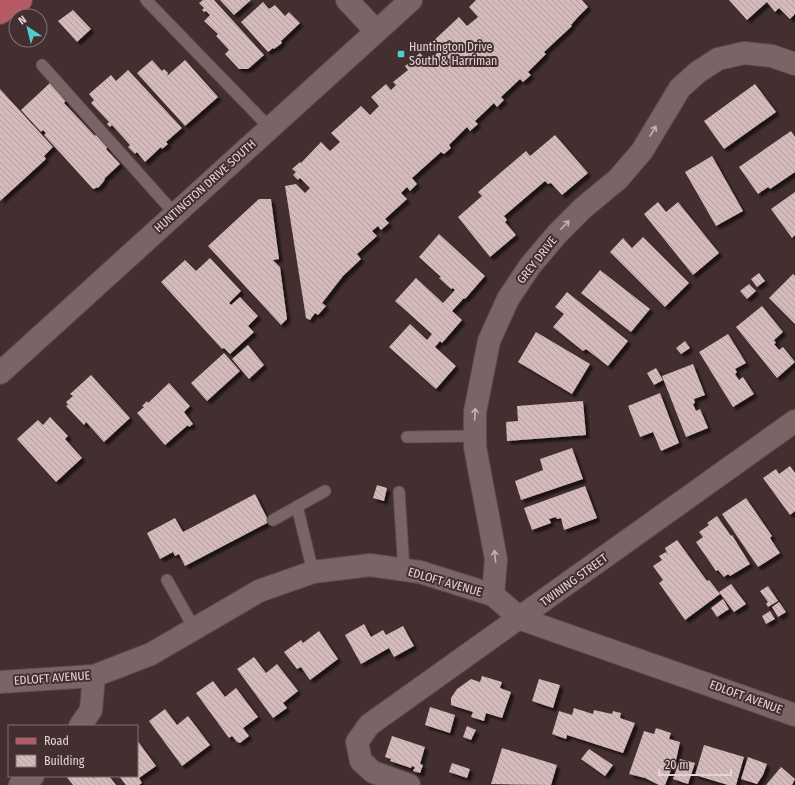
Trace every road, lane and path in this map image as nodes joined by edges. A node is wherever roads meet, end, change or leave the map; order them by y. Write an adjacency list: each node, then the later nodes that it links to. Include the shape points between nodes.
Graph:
1 (20, 0): 5 (main road)
2 (146, 0): 9 (lane)
3 (347, 0): 6 (street)
4 (411, 0): 6 (street, HUNTINGTON DRIVE SOUTH)
5 (0, 13)
6 (376, 31): 9 (street, HUNTINGTON DRIVE SOUTH)
7 (795, 64): 13 (street, GREY DRIVE, one-way to 7, via 475,412 490,341 508,299 557,234 618,179 642,151 680,88 718,59 744,53 772,56)
8 (42, 65): 10 (lane)
9 (270, 128): 10 (street, HUNTINGTON DRIVE SOUTH)
10 (175, 214): 11 (street, HUNTINGTON DRIVE SOUTH)
11 (0, 373)
12 (795, 421): 23 (street, TWINING STREET)
13 (475, 436): 14 (lane); 22 (street, GREY DRIVE, one-way to 13, via 496,559)
14 (408, 437)
15 (325, 490): 17 (lane)
16 (399, 492): 19 (lane)
17 (297, 506): 18 (lane); 20 (lane)
18 (273, 520)
19 (404, 570): 20 (street, EDLOFT AVENUE, via 370,565); 22 (street, EDLOFT AVENUE, via 420,572)
20 (313, 572): 24 (street, EDLOFT AVENUE, via 259,591)
21 (167, 580): 24 (lane)
22 (493, 595): 23 (street, EDLOFT AVENUE)
23 (521, 618): 27 (street, EDLOFT AVENUE); 31 (street, TWINING STREET, via 369,726 356,742 361,761 373,772)
24 (194, 628): 25 (street, EDLOFT AVENUE, via 151,654)
25 (94, 676): 26 (street, EDLOFT AVENUE); 28 (street, via 90,710)
26 (0, 682)
27 (795, 715)
28 (81, 725)
29 (32, 777): 30 (street)
30 (20, 785)
31 (409, 785)

